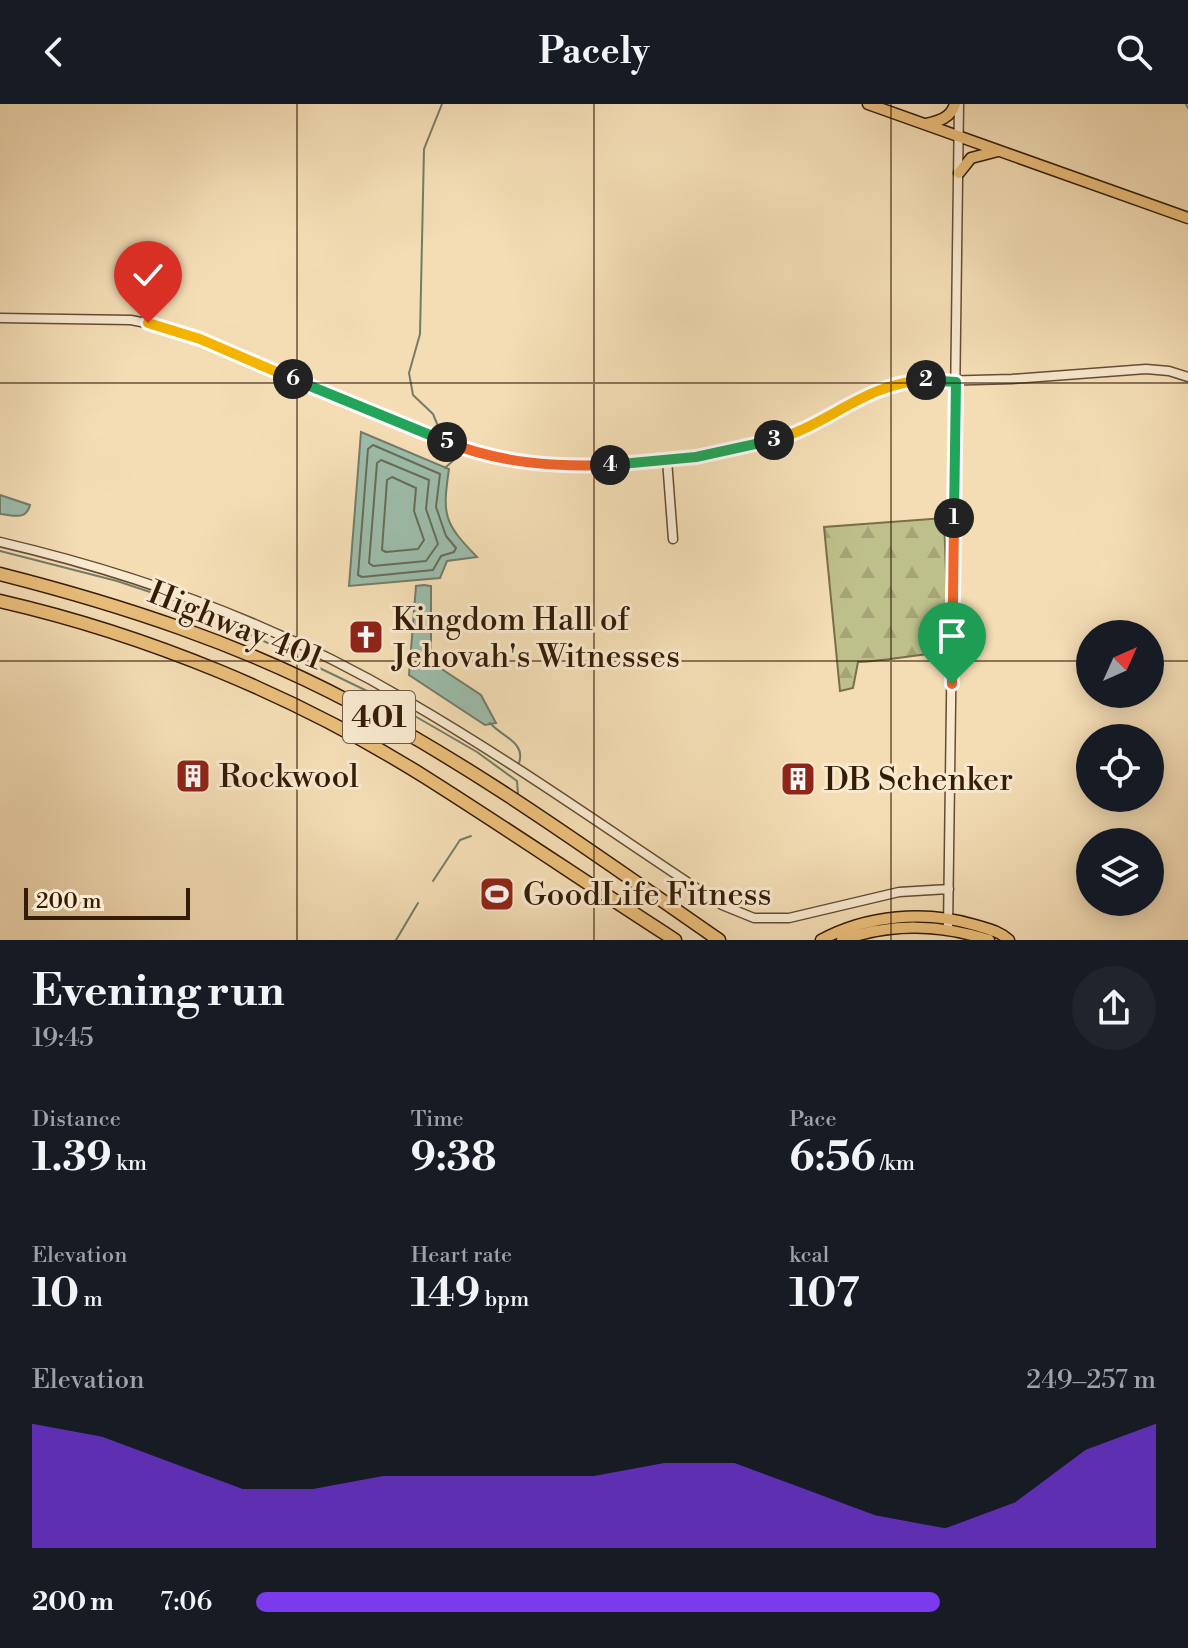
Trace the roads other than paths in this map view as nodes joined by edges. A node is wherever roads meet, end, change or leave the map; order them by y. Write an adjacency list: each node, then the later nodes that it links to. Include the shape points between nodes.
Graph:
1 (868, 104): 3 (main road)
2 (957, 104): 3 (main road, via 942,120); 4 (street)
3 (924, 125): 4 (main road)
4 (959, 137): 5 (main road); 6 (street)
5 (1000, 151): 6 (main road, via 978,155); 7 (main road)
6 (959, 173): 10 (street)
7 (1188, 218)
8 (0, 318): 11 (street, via 131,320 176,330 476,454 564,466)
9 (1188, 377): 10 (street, via 1146,369)
10 (956, 382): 11 (street, via 899,382 779,439); 16 (street)
11 (667, 460): 12 (street)
12 (673, 539)
13 (0, 542): 16 (street, via 201,602 323,656 493,752 744,916 789,918 899,892)
14 (0, 574): 19 (highway, Highway 401 / 401, via 186,629 350,701 437,750)
15 (0, 601): 18 (highway, Highway 401 / 401, via 177,656 303,710 423,776)
16 (949, 889): 17 (street)
17 (948, 924): 20 (main road, via 895,918); 21 (main road); 22 (main road); 23 (main road, via 1000,932)
18 (675, 940)
19 (719, 940)
20 (821, 940)
21 (842, 940)
22 (989, 940)
23 (1009, 940)

